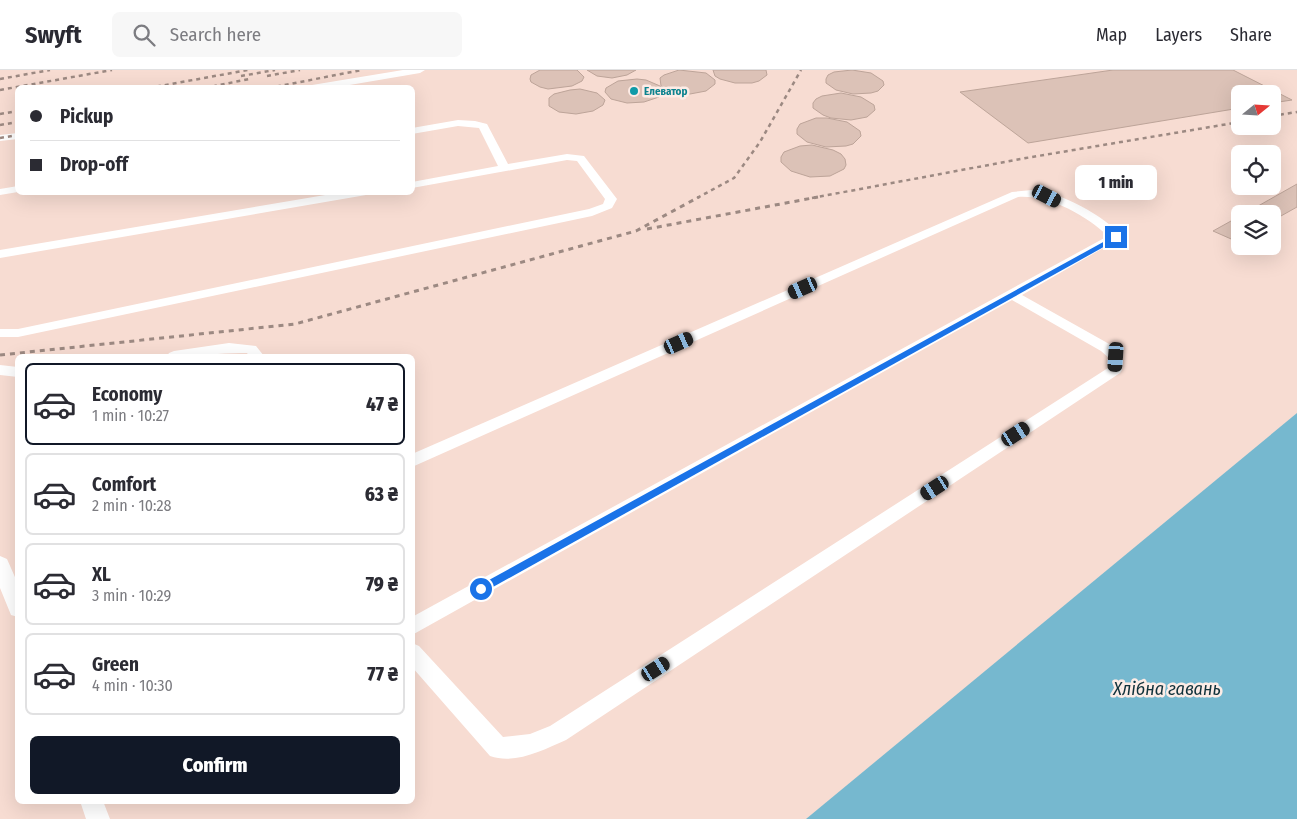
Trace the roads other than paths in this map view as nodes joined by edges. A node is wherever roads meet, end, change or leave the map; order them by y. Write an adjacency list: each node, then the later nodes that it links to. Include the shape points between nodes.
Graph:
1 (420, 70): 2 (lane)
2 (330, 85)
3 (415, 131): 6 (lane, via 465,123 483,126)
4 (15, 137): 5 (lane)
5 (1, 140)
6 (505, 169): 7 (lane); 13 (lane, via 567,157 580,158 611,199 608,206 592,212 28,331)
7 (415, 184)
8 (15, 190): 9 (lane)
9 (0, 192)
10 (348, 195): 11 (lane)
11 (0, 254)
12 (1012, 295): 18 (lane, via 1116,237 1104,225 1047,196 1016,194); 21 (lane); 22 (lane, via 1106,348 1116,357 1115,370 558,734 530,745 498,748)
13 (0, 333)
14 (188, 354): 15 (lane, via 229,348 252,349)
15 (256, 354)
16 (0, 370): 17 (lane)
17 (15, 372)
18 (415, 460)
19 (0, 564): 20 (lane)
20 (15, 602)
21 (415, 625)
22 (415, 655)
23 (92, 804): 24 (lane)
24 (98, 819)

